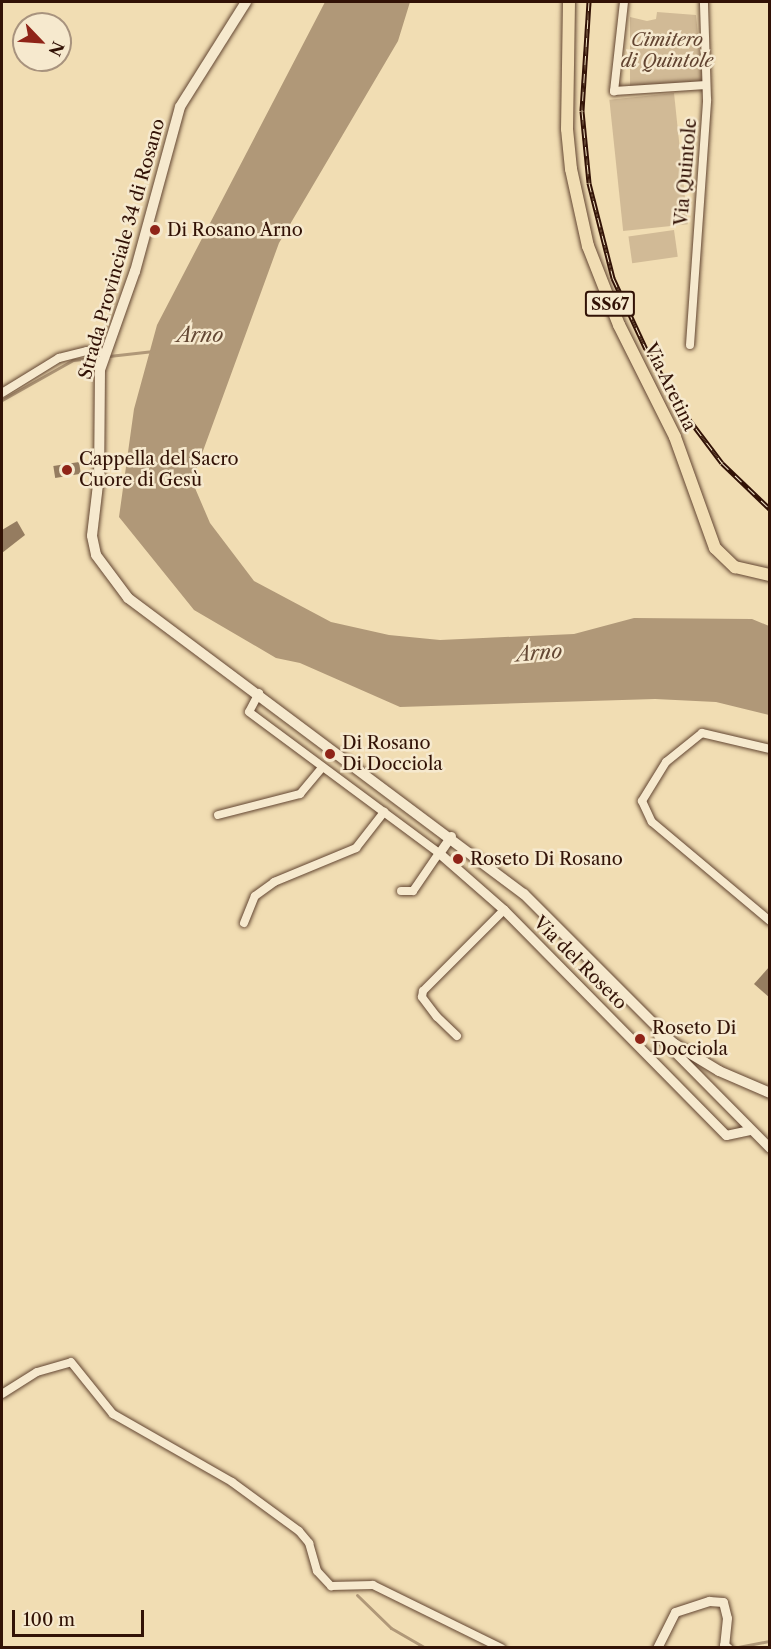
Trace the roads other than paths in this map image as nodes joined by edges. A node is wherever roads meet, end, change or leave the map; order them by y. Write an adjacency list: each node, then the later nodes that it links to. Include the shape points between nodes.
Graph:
1 (246, 2): 7 (main road, Strada Provinciale 34 di Rosano, via 180,107 141,250)
2 (569, 2): 9 (main road, Via Aretina / SS67, via 567,129 571,169 588,246 619,325 667,419 715,549 735,567)
3 (624, 2): 5 (street, via 614,91)
4 (704, 2): 5 (street, Via Quintole)
5 (706, 85): 6 (street, Via Quintole)
6 (690, 345)
7 (104, 356): 8 (street, via 87,351 59,358); 10 (main road, Strada Provinciale 34 di Rosano, via 97,390 100,462 92,536 98,561 128,598)
8 (2, 393)
9 (770, 575)
10 (259, 693): 12 (street, Via del Roseto, via 249,712); 15 (main road, Strada Provinciale 34 di Rosano)
11 (770, 749): 19 (street, via 702,733 666,762 642,801 652,822)
12 (323, 767): 13 (street, Via del Roseto); 14 (street, via 300,794)
13 (384, 812): 16 (street, Via del Roseto); 20 (street, via 356,848 274,882 255,896)
14 (219, 815)
15 (451, 836): 16 (street); 21 (main road, Strada Provinciale 34 di Rosano, via 524,894)
16 (439, 853): 17 (street, via 413,891); 18 (street, Via del Roseto)
17 (402, 891)
18 (504, 910): 22 (street, via 423,991 437,1017); 24 (street, Via del Roseto, via 726,1136)
19 (770, 921)
20 (244, 923)
21 (647, 1022): 23 (main road, Strada Provinciale 34 di Rosano, via 719,1071); 24 (street)
22 (457, 1036)
23 (770, 1093)
24 (749, 1130): 25 (street)
25 (770, 1148)
26 (2, 1394): 27 (street, via 37,1372 71,1362 113,1414 232,1482 299,1531 309,1543 317,1571 332,1586 373,1585)
27 (501, 1647)
28 (657, 1647): 29 (street, via 675,1612 709,1601 723,1602 728,1617 723,1645)
29 (728, 1647)

